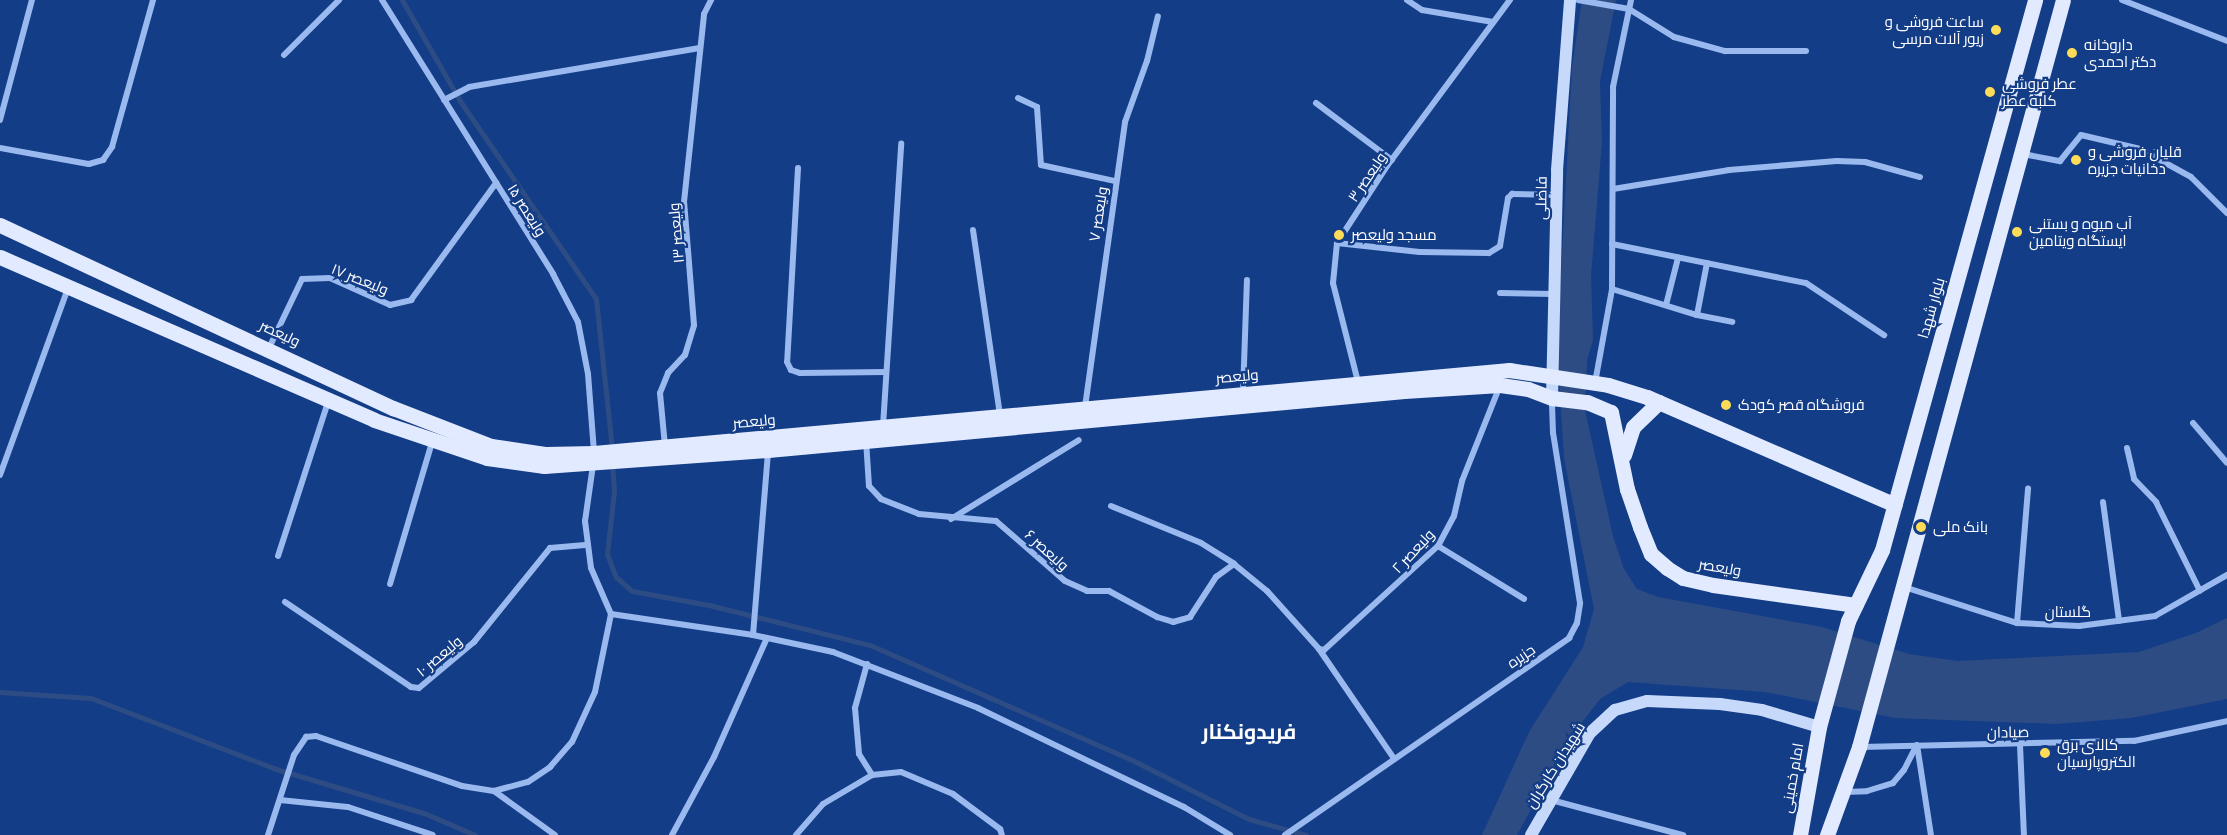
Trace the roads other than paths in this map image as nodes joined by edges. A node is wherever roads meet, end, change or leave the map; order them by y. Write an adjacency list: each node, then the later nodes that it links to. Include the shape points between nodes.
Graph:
1 (32, 0): 24 (street)
2 (153, 0): 26 (street, via 112,147 104,160 89,164)
3 (339, 0): 20 (street)
4 (382, 0): 22 (street, ولیعصر ۱۵)
5 (711, 0): 18 (street, ولیعصر ۱۳, via 704,14)
6 (1407, 0): 16 (street, via 1422,10)
7 (1510, 0): 16 (street, ولیعصر ۳)
8 (1570, 0): 34 (main road, فاضلی)
9 (1578, 0): 14 (street)
10 (1631, 0): 14 (street)
11 (2036, 0): 38 (main road, بلوار شهدا)
12 (2063, 0): 27 (main road)
13 (2122, 0): 17 (street)
14 (1629, 9): 19 (street, via 1674,37 1725,51); 33 (street, via 1613,87)
15 (1158, 16): 31 (street, ولیعصر ۷, via 1125,122)
16 (1494, 22): 28 (street, ولیعصر ۳)
17 (2227, 41)
18 (700, 48): 22 (street, via 467,89); 74 (street, ولیعصر ۱۳, via 684,202 694,325 684,355 668,373 660,393)
19 (1806, 51)
20 (284, 55)
21 (1018, 98): 31 (street, via 1037,107 1041,165)
22 (445, 100): 32 (street, ولیعصر ۱۵)
23 (1316, 103): 28 (street)
24 (0, 120)
25 (901, 144): 56 (street)
26 (0, 148)
27 (2021, 153): 35 (street, via 2060,161 2081,135 2130,146 2166,160 2191,177); 39 (main road)
28 (1392, 160): 40 (street, ولیعصر ۳)
29 (798, 168): 56 (street, via 787,362 791,370 800,373)
30 (1920, 177): 33 (street, via 1865,162 1837,161 1729,170)
31 (1115, 181): 65 (street, ولیعصر ۷)
32 (496, 183): 54 (street, ولیعصر ۱۷, via 411,300 390,305 330,278 302,279); 75 (street, ولیعصر ۱۵, via 578,322)
33 (1613, 189): 41 (street)
34 (1557, 195): 40 (street, via 1512,194 1500,246 1489,253 1420,252); 49 (main road, فاضلی)
35 (2227, 213)
36 (0, 225): 54 (main road, ولیعصر)
37 (973, 230): 66 (street)
38 (1971, 232): 39 (main road); 81 (main road, بلوار شهدا)
39 (1997, 239): 90 (main road)
40 (1337, 243): 60 (street, ولیعصر ۳, via 1333,283)
41 (1612, 244): 43 (street); 47 (street)
42 (0, 257): 46 (main road, ولیعصر)
43 (1678, 258): 44 (street); 50 (street)
44 (1707, 263): 51 (street); 53 (street, via 1806,283)
45 (1247, 280): 62 (street)
46 (68, 287): 63 (main road, ولیعصر); 78 (street)
47 (1612, 289): 50 (street); 58 (street)
48 (1500, 293): 49 (street)
49 (1554, 294): 57 (main road, فاضلی)
50 (1666, 305): 51 (street)
51 (1697, 315): 52 (street)
52 (1732, 322)
53 (1884, 335)
54 (268, 348): 75 (main road, ولیعصر, via 393,408 491,446)
55 (1504, 370): 57 (main road, ولیعصر); 59 (street, ولیعصر ۲); 60 (main road, ولیعصر)
56 (885, 372): 68 (street)
57 (1554, 378): 58 (main road, ولیعصر); 61 (main road, فاضلی)
58 (1592, 383): 64 (main road)
59 (1500, 385): 60 (main road, ولیعصر); 61 (main road, ولیعصر); 85 (street, ولیعصر ۲, via 1462,481 1454,516)
60 (1359, 389): 62 (main road, ولیعصر)
61 (1554, 398): 76 (main road, ولیعصر, via 1587,402 1611,412); 108 (street, جزیره, via 1553,433 1581,603 1577,623 1569,638)
62 (1243, 399): 65 (main road, ولیعصر)
63 (328, 402): 71 (main road, ولیعصر); 86 (street)
64 (1659, 402): 76 (main road, via 1633,427); 81 (main road)
65 (1086, 414): 66 (main road, ولیعصر)
66 (1001, 422): 68 (main road, ولیعصر)
67 (2193, 423): 77 (street)
68 (883, 432): 69 (main road, ولیعصر)
69 (866, 434): 72 (main road, ولیعصر); 83 (street, ولیعصر ۶, via 869,486 881,499 919,514)
70 (1079, 440): 83 (street)
71 (432, 442): 75 (main road, ولیعصر, via 487,458 544,466); 89 (street)
72 (768, 444): 74 (main road, ولیعصر); 99 (street)
73 (2127, 448): 91 (street, via 2134,479 2156,502)
74 (665, 452): 75 (main road, ولیعصر)
75 (597, 459): 84 (street, via 585,521)
76 (1623, 462): 94 (main road, ولیعصر, via 1627,489 1651,554 1683,578)
77 (2227, 464)
78 (0, 475)
79 (2028, 488): 98 (street)
80 (2103, 502): 97 (street)
81 (1895, 505): 94 (main road, بلوار شهدا, via 1876,565)
82 (1111, 506): 87 (street, via 1201,543)
83 (950, 520): 87 (street, ولیعصر ۶, via 996,521 1065,581 1087,591 1109,591 1173,622 1190,617 1216,577)
84 (588, 545): 93 (street, ولیعصر ۱۰, via 550,548 474,642 419,688 411,687); 95 (street, via 591,568)
85 (1438, 546): 92 (street); 101 (street, ولیعصر ۲, via 1324,650)
86 (278, 556)
87 (1234, 564): 101 (street, via 1267,591)
88 (2227, 575): 91 (street, گلستان)
89 (390, 584)
90 (1903, 587): 98 (street, گلستان); 107 (main road)
91 (2200, 591): 97 (street, گلستان, via 2155,616)
92 (1524, 599)
93 (285, 602)
94 (1856, 605): 96 (main road, بلوار شهدا)
95 (611, 614): 99 (street); 110 (street, via 595,692 572,742 550,767 528,782)
96 (1848, 621): 104 (main road, امام خمینی)
97 (2119, 621): 98 (street, گلستان, via 2079,626)
98 (2017, 623)
99 (753, 631): 100 (street)
100 (767, 638): 102 (street, via 833,652); 117 (street, via 714,757)
101 (1319, 649): 108 (street)
102 (867, 664): 109 (street, via 855,708 859,754); 120 (street, via 978,708 1103,766)
103 (2227, 722): 106 (street, صیادان, via 2134,741)
104 (1819, 727): 113 (main road, شهیدان کارگران, via 1762,710 1647,701 1615,710 1590,733); 124 (main road, امام خمینی)
105 (1917, 745): 106 (street, صیادان); 107 (street, صیادان); 111 (street, via 1893,783 1867,791); 126 (street)
106 (2020, 745): 127 (street)
107 (1859, 747): 111 (main road)
108 (1394, 757): 121 (street, جزیره)
109 (872, 775): 118 (street, via 823,804); 119 (street, via 901,772 953,794 1000,829)
110 (494, 791): 112 (street, via 434,778 316,736 306,737 294,755); 116 (street)
111 (1844, 792): 125 (main road)
112 (280, 800): 114 (street); 115 (street, via 348,807)
113 (1551, 800): 122 (main road, شهیدان کارگران); 123 (street)
114 (268, 835)
115 (433, 835)
116 (555, 835)
117 (672, 835)
118 (796, 835)
119 (1002, 835)
120 (1230, 835)
121 (1285, 835)
122 (1532, 835)
123 (1683, 835)
124 (1800, 835)
125 (1827, 835)
126 (1931, 835)
127 (2024, 835)

